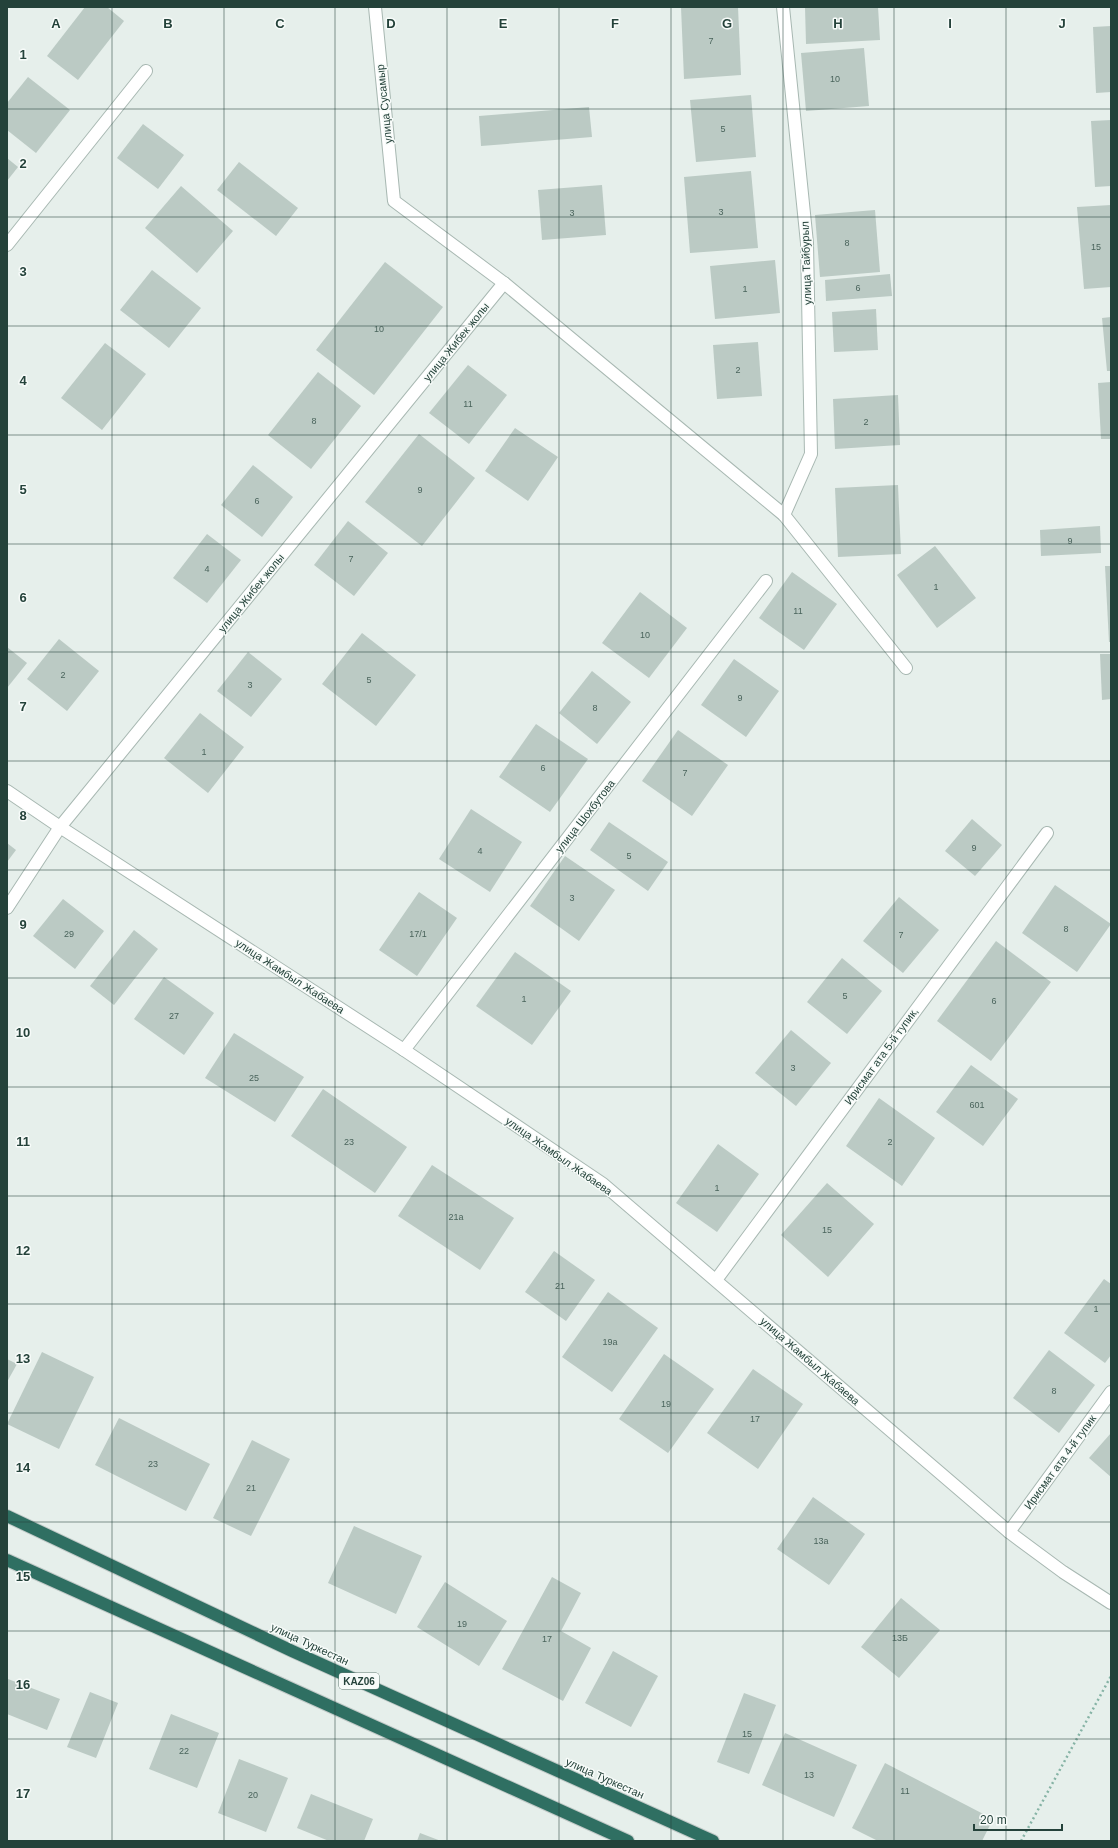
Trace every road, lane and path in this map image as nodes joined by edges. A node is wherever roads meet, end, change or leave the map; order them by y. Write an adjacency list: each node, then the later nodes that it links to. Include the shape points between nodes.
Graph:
1 (374, 7): 5 (street, улица Сусамыр, via 394,201)
2 (783, 7): 6 (street, улица Тайбурыл, via 807,243 811,454)
3 (146, 71): 4 (street)
4 (7, 245)
5 (504, 283): 6 (street); 10 (street, улица Жибек жолы)
6 (784, 515): 8 (street)
7 (766, 581): 13 (street, улица Шохбутова)
8 (906, 668)
9 (7, 791): 10 (street, улица Жамбыл Жабаева)
10 (60, 827): 12 (street, улица Жибек жолы); 13 (street, улица Жамбыл Жабаева)
11 (1047, 832): 14 (street, Ирисмат ата 5-й тупик,)
12 (7, 908)
13 (404, 1050): 14 (street, улица Жамбыл Жабаева, via 603,1184)
14 (716, 1280): 17 (street, улица Жамбыл Жабаева)
15 (1111, 1392): 17 (street, Ирисмат ата 4-й тупик)
16 (7, 1516): 22 (highway, улица Туркестан / KАZ06, via 285,1647)
17 (1009, 1532): 19 (street, улица Жамбыл Жабаева)
18 (7, 1560): 21 (highway)
19 (1111, 1603)
20 (1111, 1676): 23 (path)
21 (628, 1841)
22 (713, 1841)
23 (1021, 1841)

